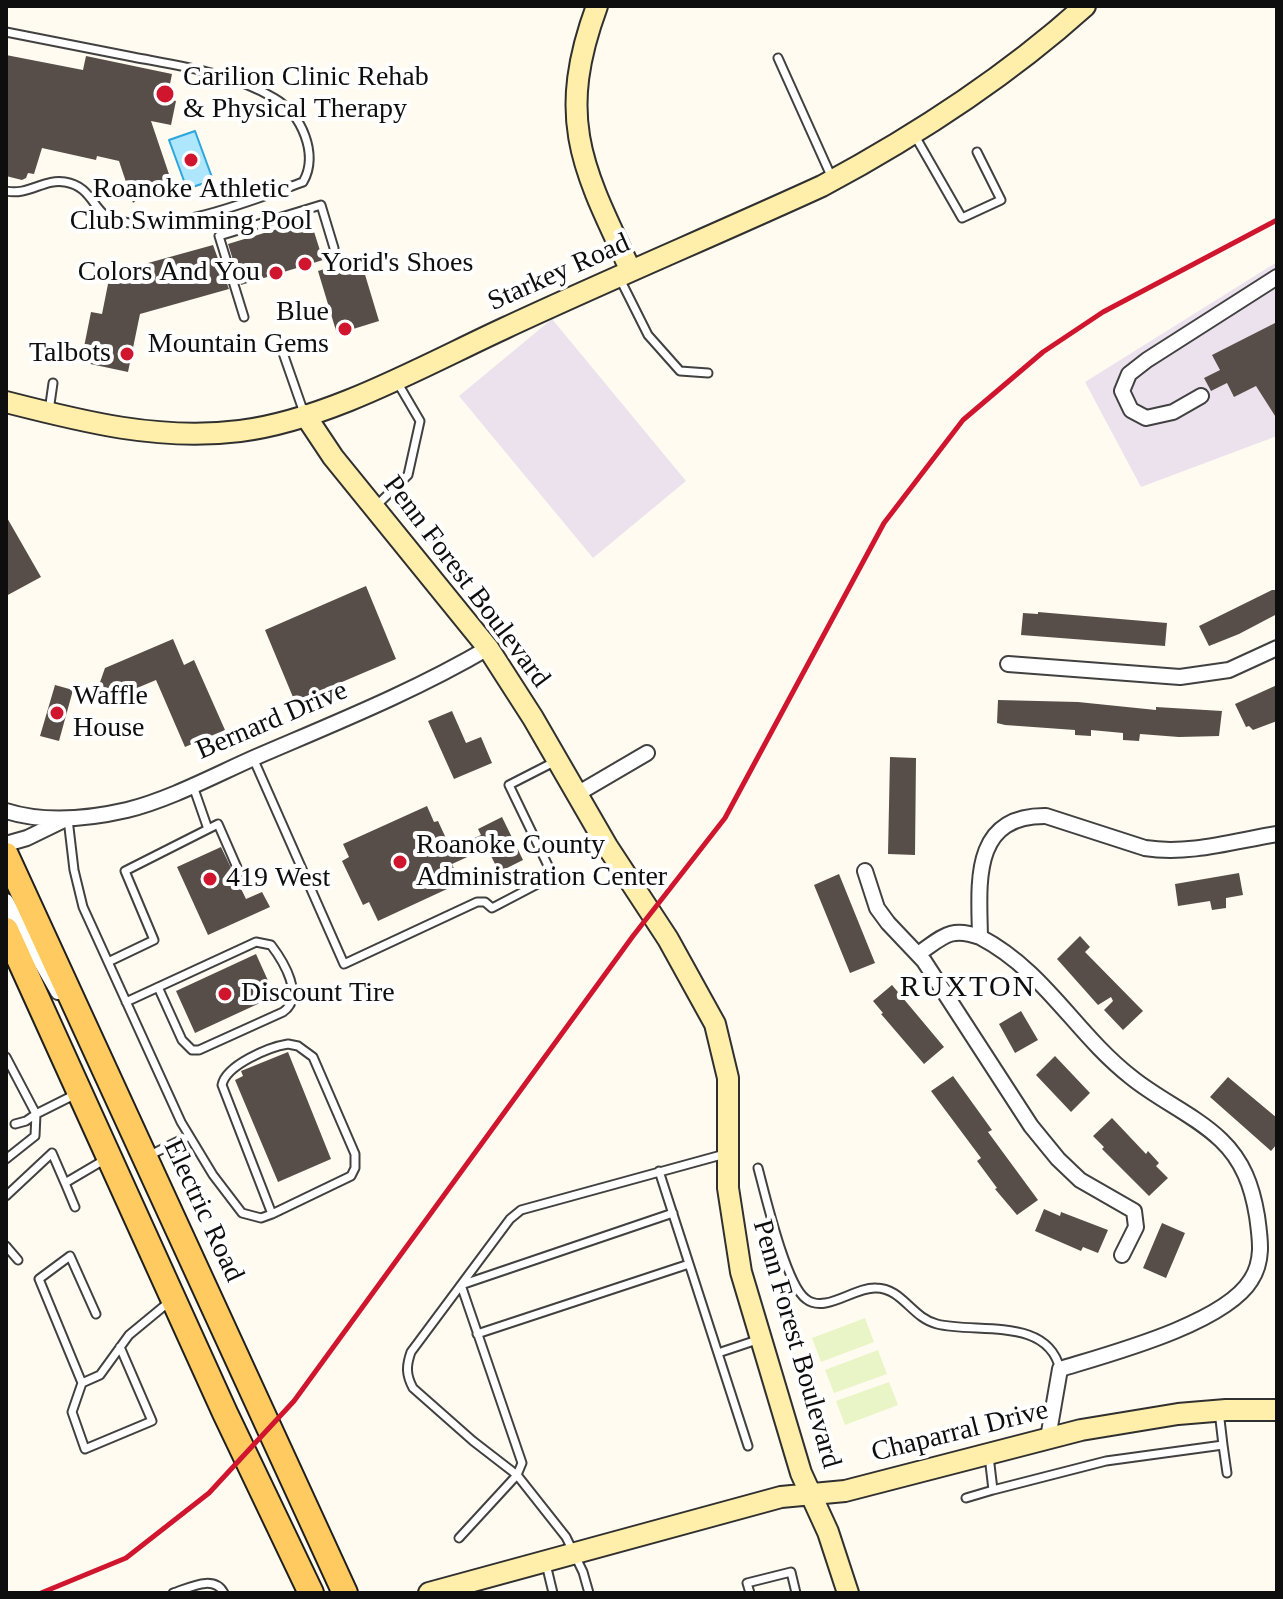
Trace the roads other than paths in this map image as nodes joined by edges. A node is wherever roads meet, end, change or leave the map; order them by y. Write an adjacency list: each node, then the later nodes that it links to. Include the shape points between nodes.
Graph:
1 (597, 6): 10 (street, via 577,79 578,136)
2 (1085, 6): 5 (street, Starkey Road, via 999,77)
3 (6, 32): 8 (lane, via 208,71 275,98 302,129 310,169 303,182 267,195 197,217 155,222 107,217 87,191 64,181)
4 (778, 58): 7 (lane)
5 (914, 134): 6 (lane, via 962,218 1001,200); 7 (street, Starkey Road)
6 (977, 152)
7 (832, 180): 10 (street, Starkey Road)
8 (6, 191)
9 (334, 248): 12 (lane, via 321,205 219,236)
10 (625, 274): 14 (lane, via 648,335 680,371); 15 (street, Starkey Road)
11 (1277, 277): 17 (street, via 1147,360 1129,374 1122,391 1131,410 1146,418 1173,412)
12 (244, 317)
13 (283, 353): 20 (lane)
14 (708, 373)
15 (395, 379): 20 (street, Starkey Road); 21 (lane, via 420,421 408,475)
16 (53, 383): 19 (lane)
17 (1201, 396)
18 (6, 402): 19 (street, Starkey Road)
19 (49, 413): 20 (street, Starkey Road, via 156,434 277,425)
20 (305, 415): 21 (street, Penn Forest Boulevard)
21 (374, 507): 22 (street, Penn Forest Boulevard)
22 (488, 648): 26 (street, Bernard Drive); 27 (street, Penn Forest Boulevard)
23 (1277, 648): 24 (street, via 1229,670 1180,677)
24 (1008, 664)
25 (647, 753): 29 (street)
26 (253, 758): 27 (lane, via 344,964 477,902 492,908 553,876 509,785); 28 (street, Bernard Drive)
27 (558, 760): 29 (street, Penn Forest Boulevard)
28 (192, 784): 31 (street, Bernard Drive, via 128,809); 32 (lane)
29 (577, 794): 53 (street, Penn Forest Boulevard, via 715,1024 728,1078)
30 (6, 811): 31 (street, Bernard Drive)
31 (68, 819): 34 (street, Bernard Drive); 42 (lane, via 79,893)
32 (208, 829): 37 (lane, via 218,824); 42 (lane, via 125,871 154,940)
33 (1277, 834): 40 (street, via 1161,850 1046,816 1017,819 1002,828 984,852)
34 (6, 844)
35 (6, 855): 45 (main road, Electric Road)
36 (865, 871): 41 (street, via 877,908)
37 (239, 872)
38 (6, 901): 45 (street, via 66,1006)
39 (6, 930): 47 (main road)
40 (980, 937): 41 (street, via 953,931); 75 (street, via 1037,978 1130,1077 1221,1140 1253,1193 1261,1245 1252,1279 1243,1291 1204,1318)
41 (918, 954): 65 (street, via 1058,1159 1080,1180 1134,1211 1136,1227)
42 (108, 962): 44 (lane)
43 (158, 987): 43 (lane, via 264,942 276,952 293,999 283,1012 192,1050 182,1040); 44 (lane)
44 (126, 1002): 52 (lane)
45 (83, 1023): 55 (main road, Electric Road)
46 (6, 1057): 48 (lane)
47 (80, 1092): 48 (lane); 54 (main road)
48 (36, 1114): 49 (lane); 56 (lane, via 35,1136)
49 (26, 1121): 50 (lane); 51 (lane)
50 (15, 1124)
51 (23, 1133)
52 (189, 1136): 55 (lane); 63 (lane, via 236,1208 251,1218)
53 (727, 1153): 58 (lane); 72 (street, Penn Forest Boulevard, via 733,1230)
54 (109, 1157): 59 (lane); 69 (main road)
55 (145, 1157): 94 (main road, Electric Road)
56 (6, 1159)
57 (758, 1168): 75 (lane, via 783,1254 810,1302 821,1304 879,1288 940,1325 1014,1331 1044,1341)
58 (659, 1171): 62 (lane); 68 (lane, via 521,1210)
59 (65, 1183): 60 (lane, via 52,1153); 61 (lane)
60 (6, 1196)
61 (75, 1207)
62 (673, 1213): 67 (lane); 68 (lane)
63 (272, 1214): 63 (lane, via 351,1176 355,1168 355,1154 313,1057 288,1044 229,1070 222,1085)
64 (6, 1246): 66 (lane)
65 (1122, 1255)
66 (18, 1260)
67 (689, 1264): 71 (lane); 74 (lane)
68 (461, 1285): 71 (lane); 84 (lane, via 411,1352 408,1379)
69 (174, 1298): 73 (lane); 93 (main road)
70 (96, 1314): 76 (lane, via 70,1256 39,1279)
71 (477, 1334): 84 (lane, via 522,1463)
72 (761, 1339): 74 (lane); 86 (street, Penn Forest Boulevard)
73 (120, 1347): 76 (lane, via 100,1375); 76 (lane, via 152,1421 85,1449 72,1412)
74 (718, 1353): 81 (lane)
75 (1060, 1369): 79 (street)
76 (82, 1383)
77 (1219, 1410): 78 (street, Chaparral Drive); 79 (street, Chaparral Drive, via 1135,1419); 80 (lane)
78 (1277, 1410)
79 (1048, 1438): 82 (street, Chaparral Drive)
80 (1223, 1445): 83 (lane); 85 (lane, via 1106,1461)
81 (748, 1446)
82 (989, 1453): 85 (lane); 86 (street, Chaparral Drive)
83 (1227, 1473)
84 (517, 1475): 88 (lane); 89 (lane)
85 (993, 1490): 87 (lane)
86 (811, 1495): 89 (street, Chaparral Drive, via 781,1497); 100 (street, Penn Forest Boulevard)
87 (966, 1498)
88 (459, 1538)
89 (576, 1554): 90 (street, Chaparral Drive); 97 (lane)
90 (546, 1561): 95 (street, Chaparral Drive); 96 (lane)
91 (173, 1593): 92 (lane, via 205,1583 222,1587)
92 (224, 1593)
93 (311, 1593)
94 (345, 1593)
95 (429, 1593)
96 (553, 1593)
97 (589, 1593)
98 (750, 1593): 99 (lane, via 747,1583 791,1572)
99 (796, 1593)
100 (848, 1593)

